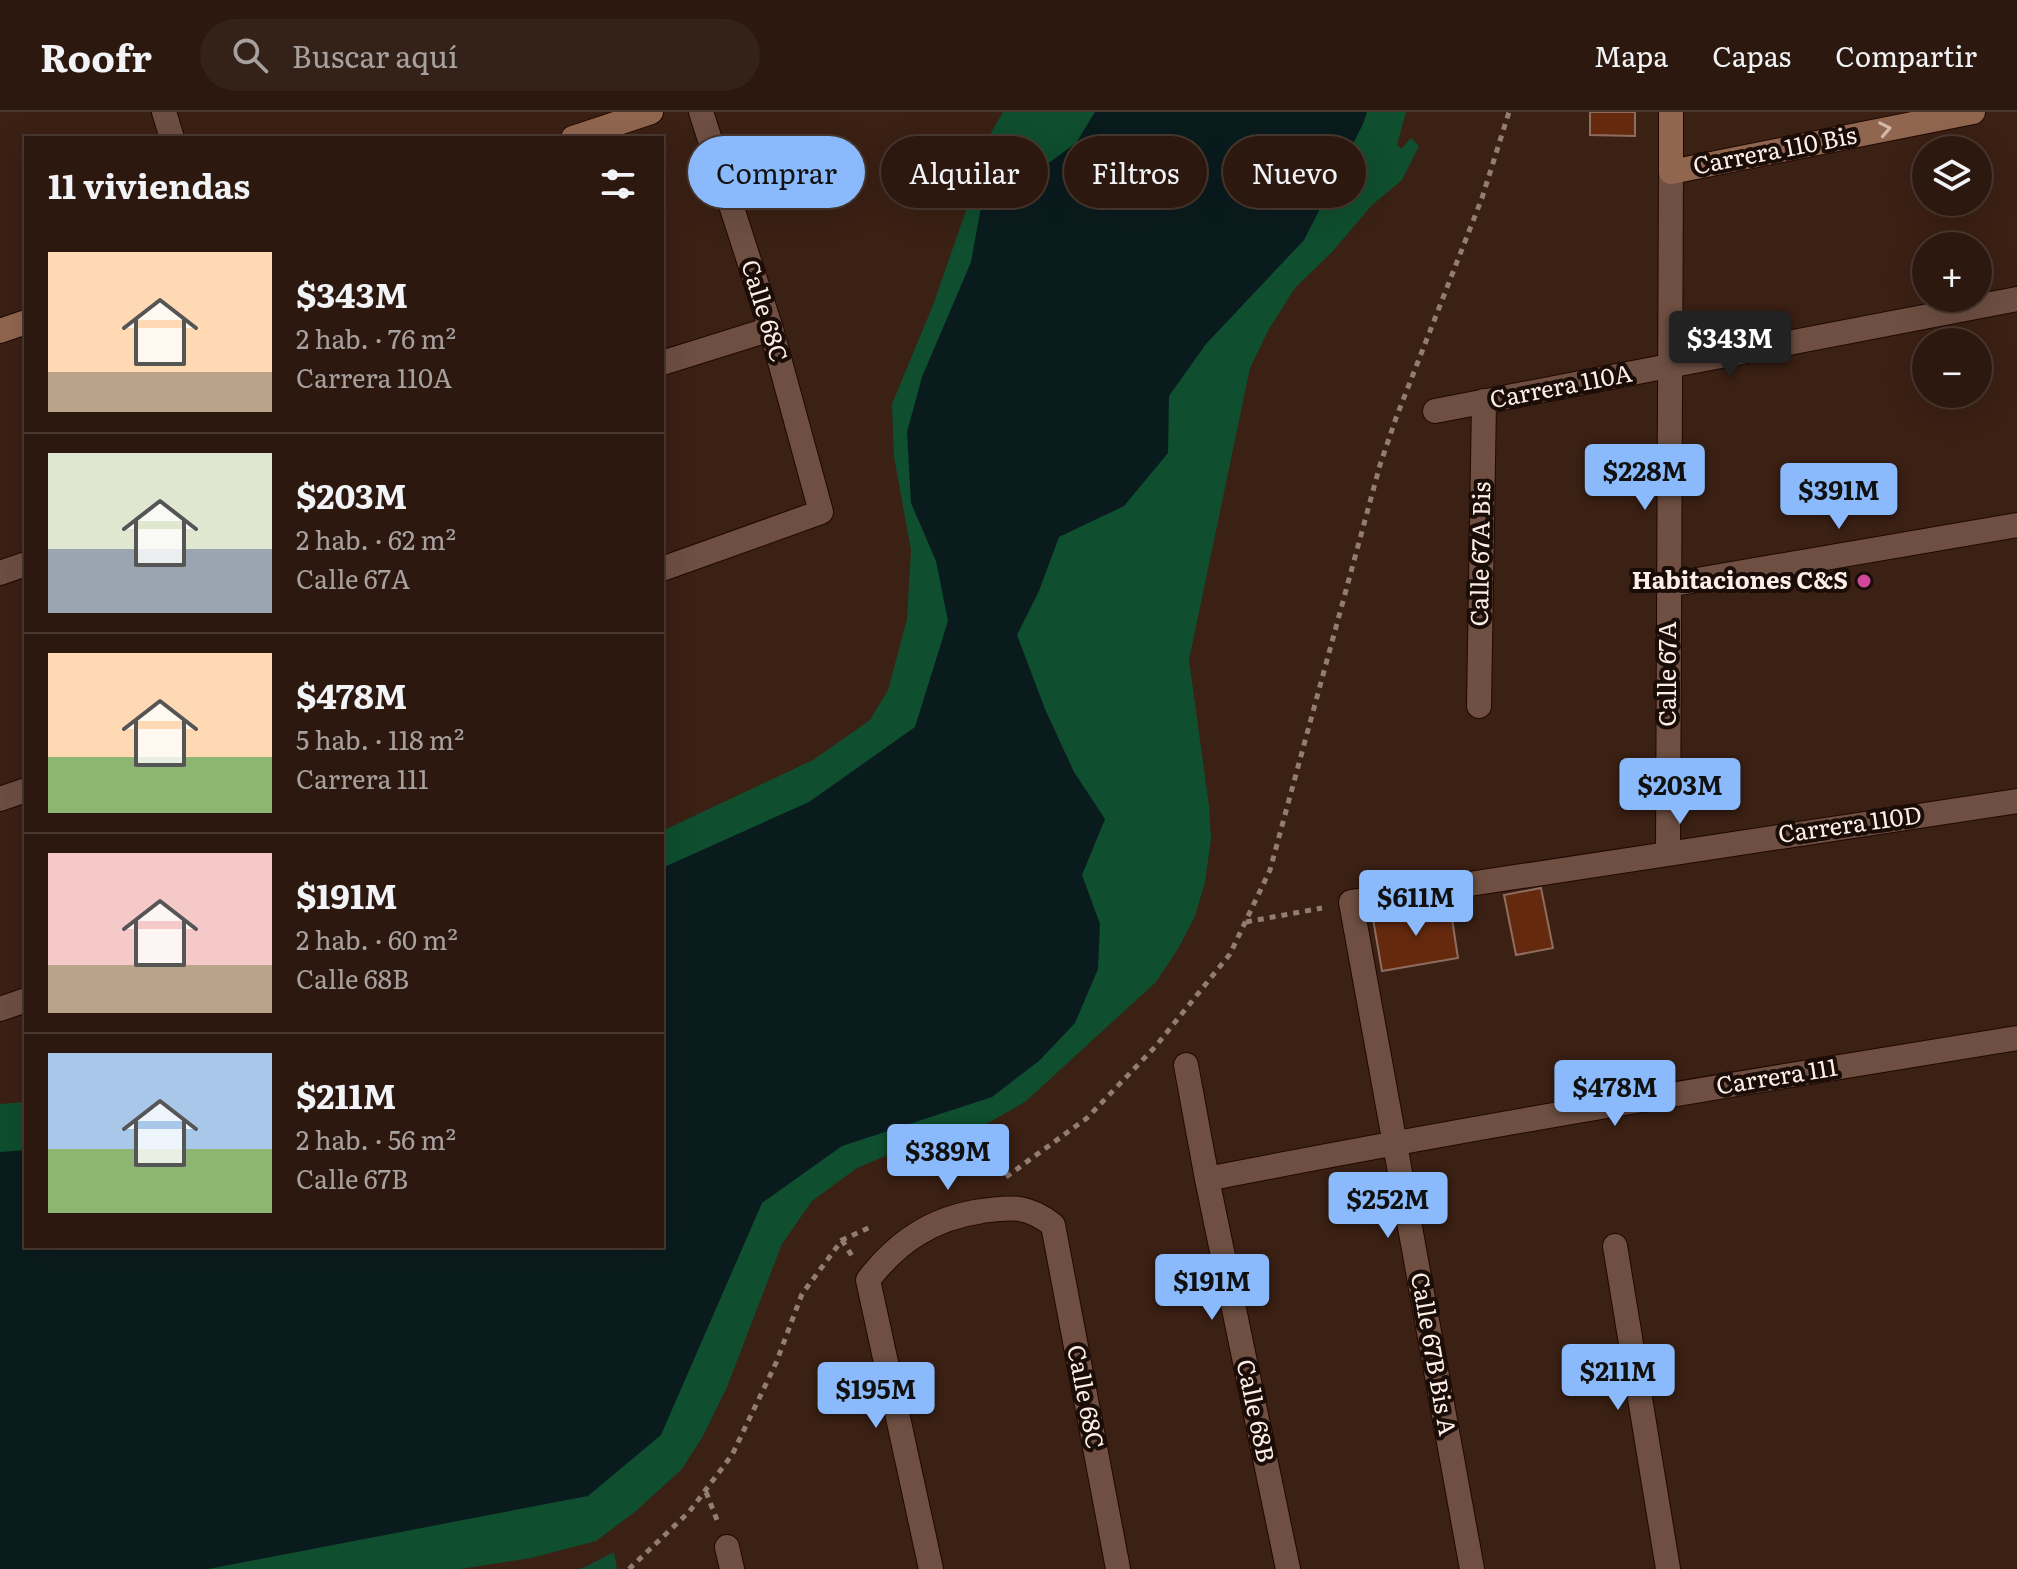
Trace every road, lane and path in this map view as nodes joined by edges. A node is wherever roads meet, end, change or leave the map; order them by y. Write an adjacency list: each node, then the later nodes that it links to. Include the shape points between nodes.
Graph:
1 (164, 112): 7 (street)
2 (651, 112): 8 (street)
3 (701, 112): 12 (street, Calle 68C)
4 (1509, 112): 29 (path, via 1482,198 1384,454 1270,870)
5 (1671, 112): 9 (street, Calle 67A)
6 (1973, 112): 9 (street, Carrera 110 Bis, one-way to 6)
7 (171, 136)
8 (579, 136)
9 (1671, 172): 15 (street, Calle 67A)
10 (2017, 299): 15 (street, Carrera 110A)
11 (24, 323): 13 (street)
12 (771, 329): 14 (street); 20 (street, Calle 68C, via 821,512)
13 (0, 331)
14 (664, 362)
15 (1669, 366): 16 (street, Carrera 110A); 22 (street, Calle 67A)
16 (1484, 401): 17 (street, Carrera 110A); 23 (street, Calle 67A Bis)
17 (1435, 411)
18 (2017, 525): 22 (street)
19 (24, 565): 21 (street)
20 (664, 568)
21 (0, 573)
22 (1668, 585): 27 (street, Calle 67A)
23 (1479, 706)
24 (24, 791): 25 (street)
25 (0, 799)
26 (2017, 801): 27 (street, Carrera 110D)
27 (1668, 852): 28 (street, Carrera 110D)
28 (1351, 902): 29 (path); 34 (street, Calle 67B Bis A)
29 (1246, 922): 36 (path, via 1230,954 1126,1078 1087,1118)
30 (24, 1001): 31 (street)
31 (0, 1009)
32 (2017, 1038): 34 (street, Carrera 111)
33 (1186, 1065): 35 (street, Calle 68B)
34 (1394, 1142): 35 (street, Carrera 111); 43 (street, Calle 67B Bis A)
35 (1207, 1179): 42 (street, Calle 68B)
36 (1001, 1181)
37 (884, 1222): 39 (path, via 842,1240 802,1294 732,1455 689,1512)
38 (1615, 1246): 44 (street)
39 (629, 1569)
40 (931, 1569): 41 (street, Calle 68C, via 868,1280 907,1240 953,1215 1010,1207 1035,1211 1053,1225)
41 (1118, 1569)
42 (1288, 1569)
43 (1472, 1569)
44 (1668, 1569)

